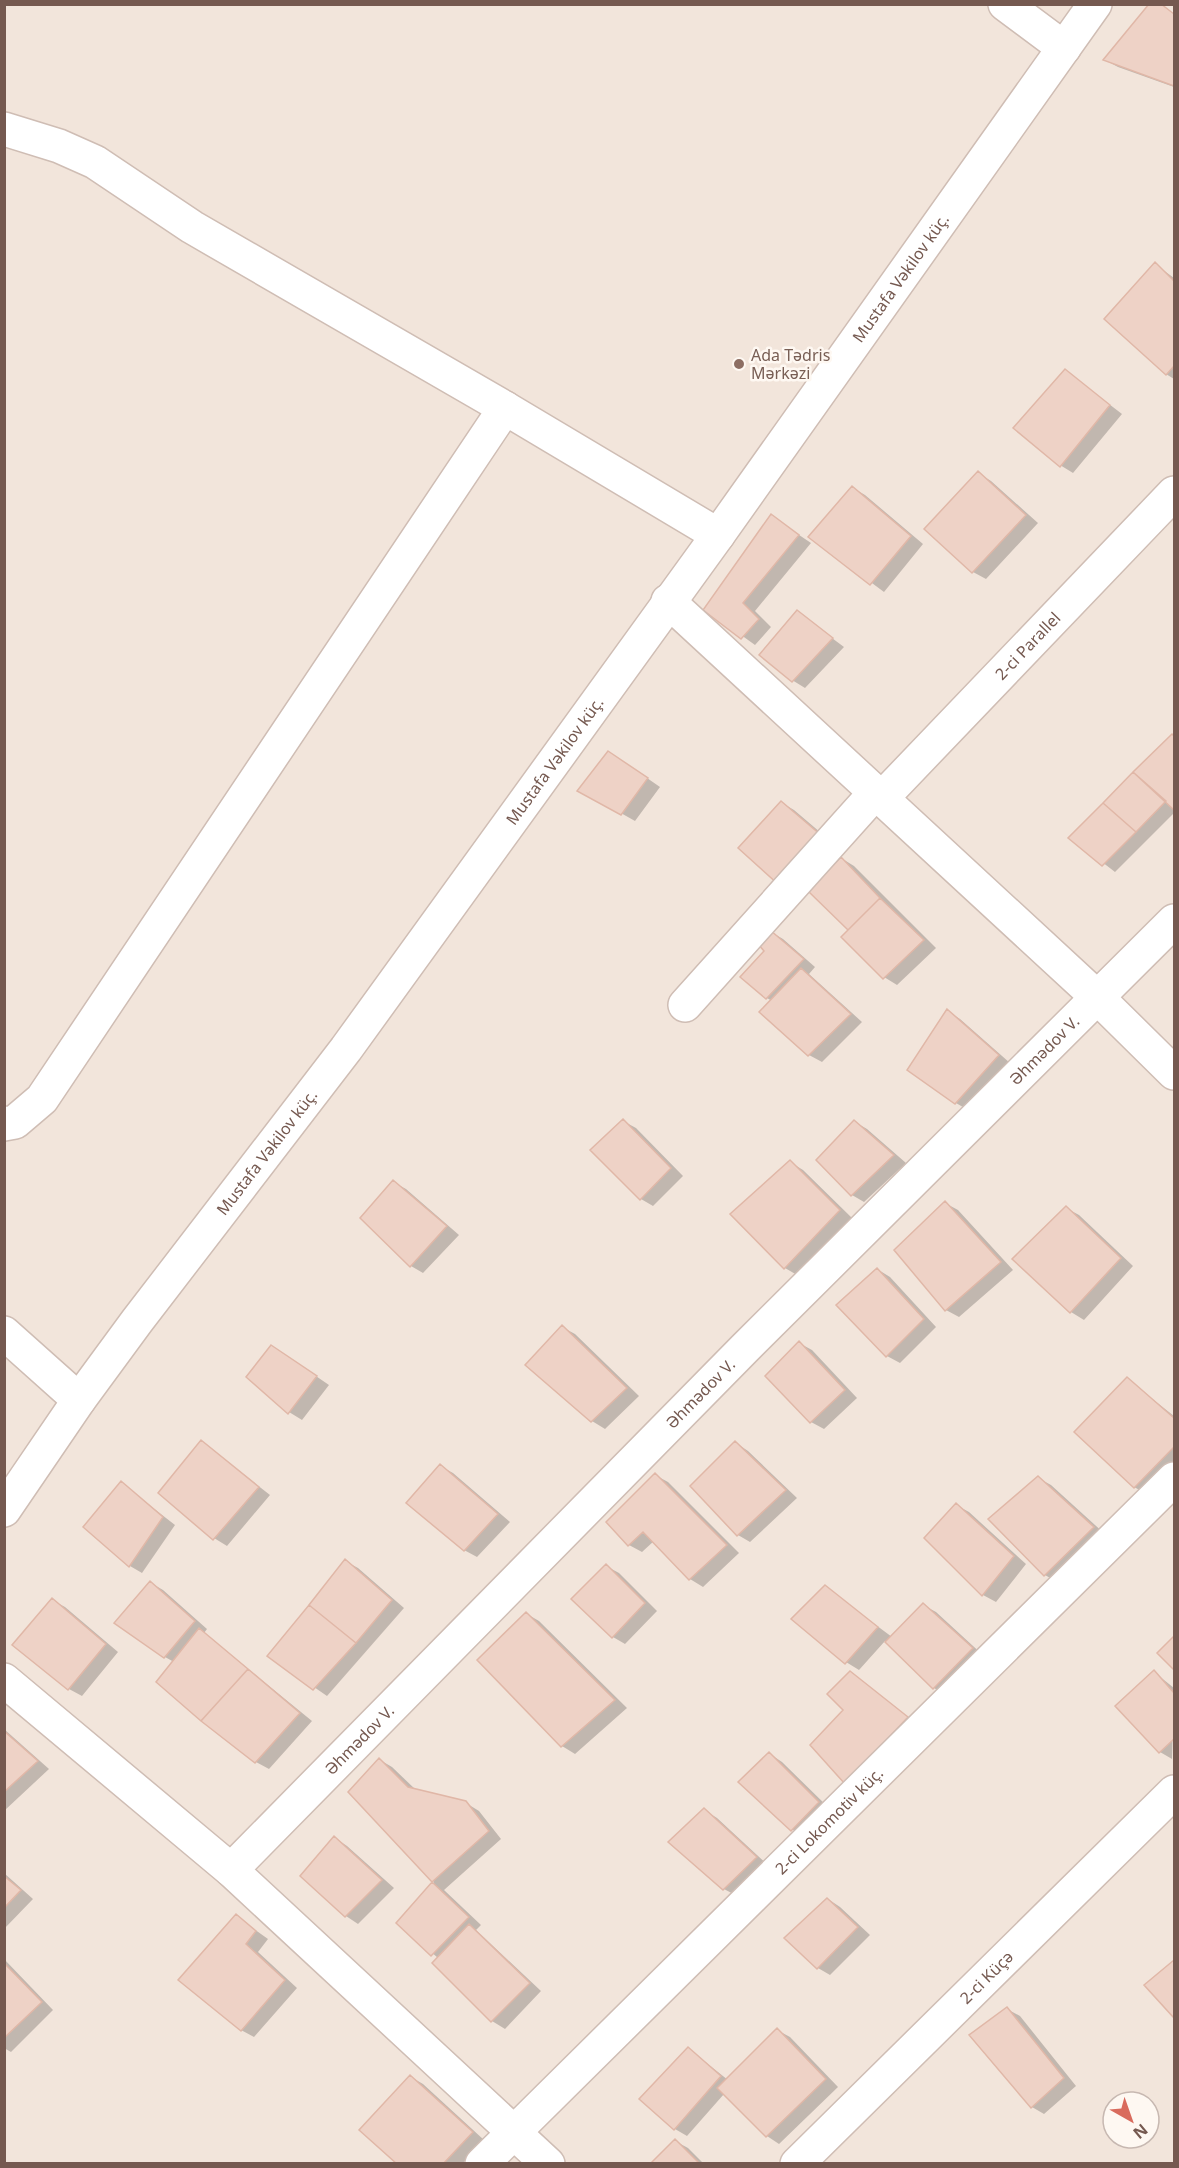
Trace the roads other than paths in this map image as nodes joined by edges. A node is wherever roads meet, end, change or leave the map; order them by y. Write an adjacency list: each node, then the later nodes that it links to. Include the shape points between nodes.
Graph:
1 (1005, 4): 3 (street)
2 (1095, 4): 3 (street, Mustafa Vəkilov küç.)
3 (1064, 48): 7 (street, Mustafa Vəkilov küç.)
4 (4, 129): 5 (street, via 95,162 192,227)
5 (506, 408): 7 (street); 14 (street, via 42,1099 15,1122)
6 (1174, 493): 9 (street, 2-ci Parallel)
7 (718, 535): 8 (street, Mustafa Vəkilov küç.)
8 (668, 601): 9 (street); 16 (street, Mustafa Vəkilov küç., via 346,1049)
9 (878, 796): 11 (street); 12 (street, 2-ci Parallel)
10 (1174, 921): 11 (street, Əhmədov V.)
11 (1098, 998): 13 (street); 21 (street, Əhmədov V., via 745,1348)
12 (685, 1005)
13 (1174, 1073)
14 (4, 1124)
15 (4, 1333): 16 (street)
16 (80, 1400): 18 (street, Mustafa Vəkilov küç.)
17 (1174, 1479): 22 (street, 2-ci Lokomotiv küç.)
18 (4, 1510)
19 (4, 1680): 21 (street)
20 (1174, 1792): 25 (street, 2-ci Küçə)
21 (231, 1870): 22 (street)
22 (514, 2132): 23 (street, 2-ci Lokomotiv küç.); 24 (street)
23 (482, 2163)
24 (548, 2163)
25 (797, 2163)

